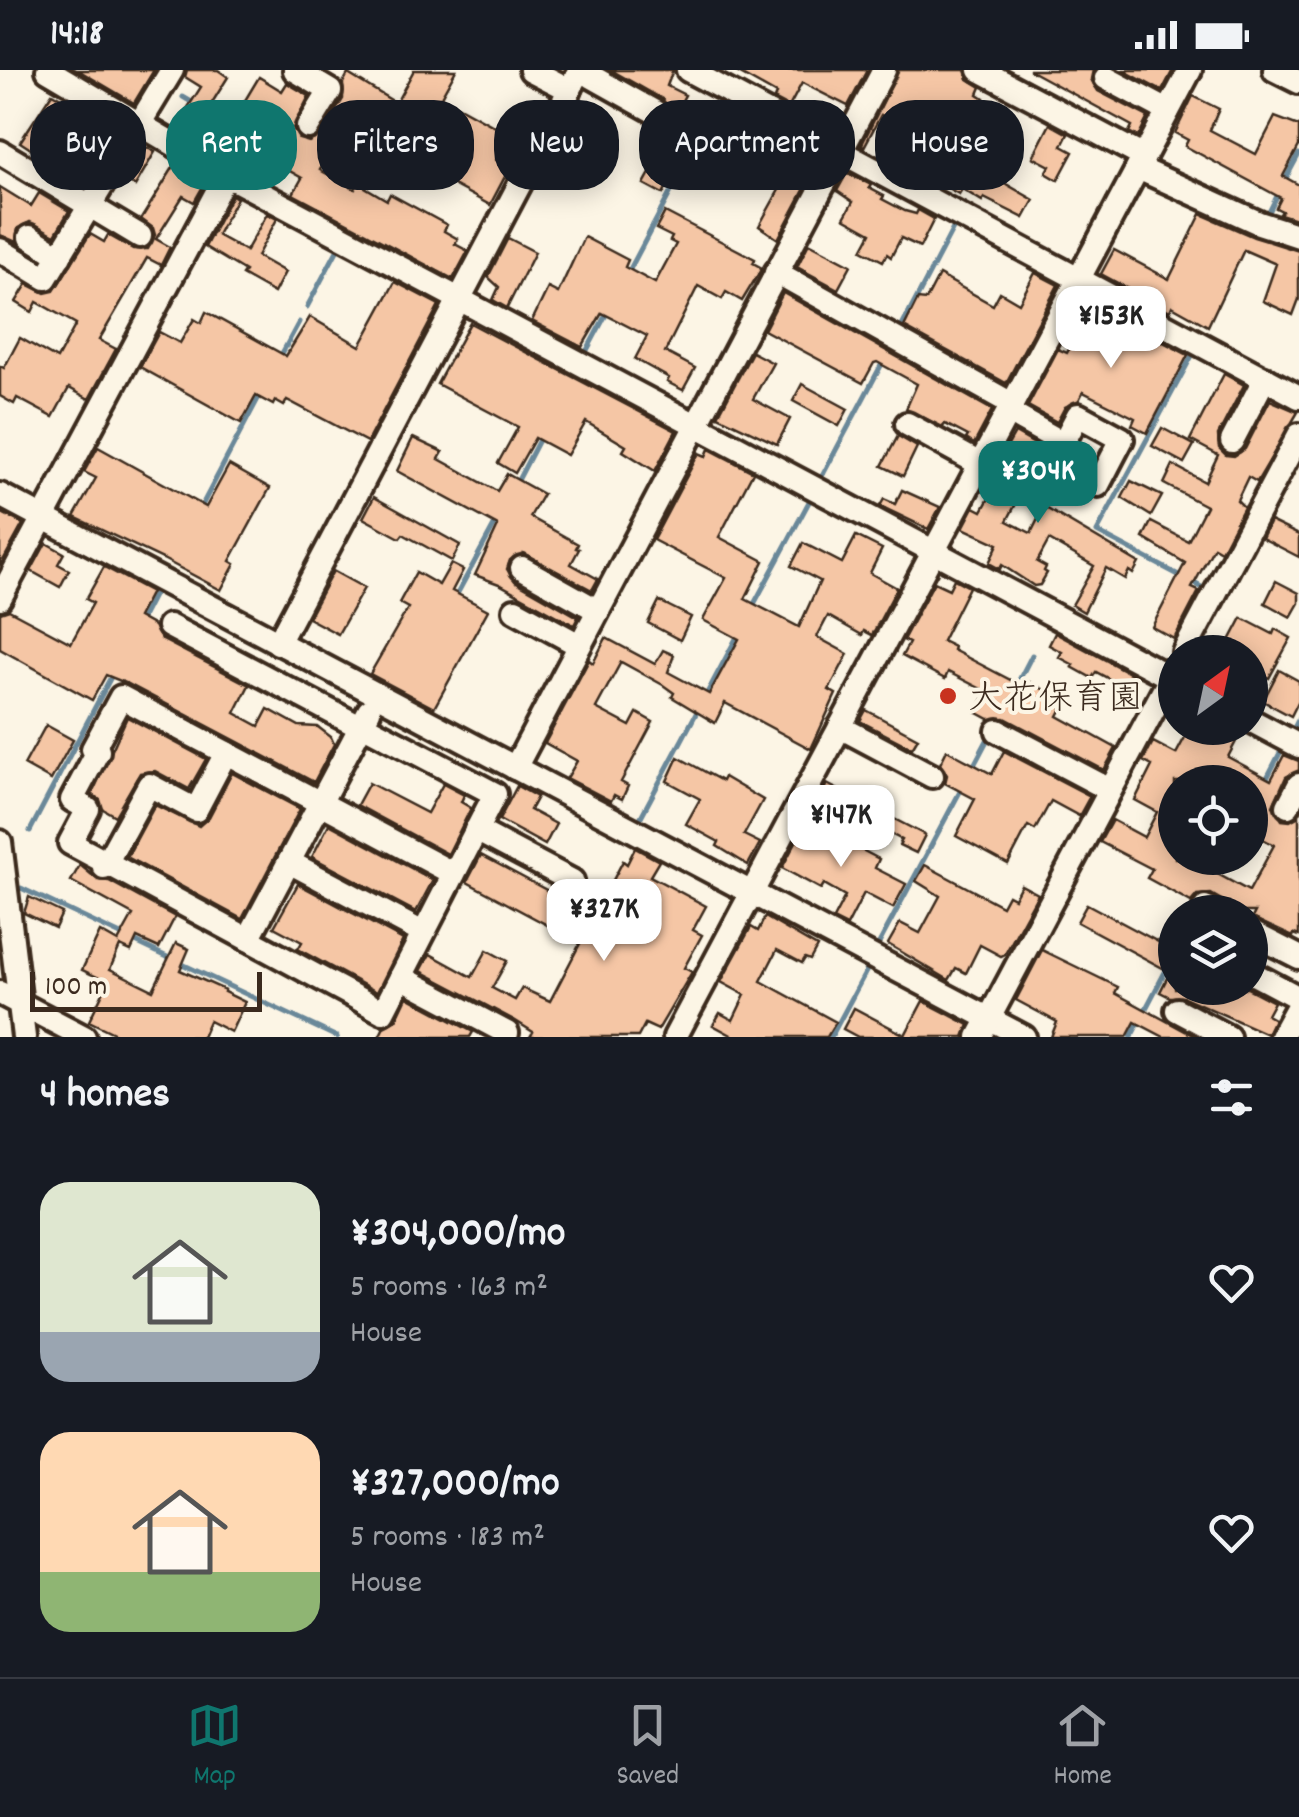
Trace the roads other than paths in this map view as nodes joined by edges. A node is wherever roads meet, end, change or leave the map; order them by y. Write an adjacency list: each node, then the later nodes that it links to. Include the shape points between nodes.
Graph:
1 (48, 70): 13 (street)
2 (172, 70): 17 (street)
3 (295, 70): 19 (street, via 330,92)
4 (532, 70): 10 (street)
5 (688, 70): 14 (street)
6 (884, 70): 18 (street)
7 (980, 70): 22 (street)
8 (1190, 70): 16 (street)
9 (1275, 70): 12 (street)
10 (577, 77): 15 (street); 35 (street)
11 (1106, 78): 16 (street)
12 (1299, 82)
13 (99, 100)
14 (744, 100)
15 (639, 104)
16 (1168, 111): 22 (street)
17 (146, 114)
18 (855, 124)
19 (308, 126)
20 (0, 152): 27 (street)
21 (855, 160): 34 (street)
22 (1141, 162): 29 (street, via 1258,223); 34 (street)
23 (100, 190): 27 (street)
24 (218, 190): 46 (street)
25 (254, 190): 35 (street)
26 (820, 190): 33 (street)
27 (90, 206): 28 (street); 32 (street)
28 (140, 236)
29 (1299, 236)
30 (30, 237): 32 (street)
31 (0, 250): 32 (street, via 46,278)
32 (60, 256)
33 (776, 272): 38 (street); 40 (street)
34 (1079, 280): 36 (street); 38 (street)
35 (458, 301): 40 (street); 54 (street)
36 (1265, 378): 37 (street); 42 (street)
37 (1299, 396)
38 (1010, 408): 43 (street); 44 (street)
39 (906, 424): 44 (street)
40 (694, 426): 47 (street); 51 (street)
41 (1299, 435): 53 (street)
42 (1232, 441)
43 (1063, 443)
44 (980, 464): 47 (street)
45 (0, 496): 46 (street)
46 (44, 519): 49 (street); 54 (street)
47 (932, 552): 56 (street); 60 (street)
48 (522, 568): 51 (street)
49 (0, 598)
50 (516, 610): 55 (street)
51 (598, 610): 55 (street)
52 (169, 626): 59 (street)
53 (1193, 635)
54 (278, 643): 57 (street)
55 (579, 646): 65 (street)
56 (1158, 668)
57 (377, 695): 59 (street); 65 (street)
58 (1158, 703): 67 (street)
59 (361, 726): 68 (street); 71 (street, via 495,794)
60 (840, 727): 66 (street); 77 (street)
61 (1268, 730): 63 (street)
62 (998, 732): 67 (street)
63 (1299, 746)
64 (226, 753): 68 (street); 69 (street, via 121,698 72,800); 70 (street, via 196,810 149,785)
65 (514, 768): 77 (street)
66 (932, 776)
67 (1110, 790): 87 (street)
68 (320, 802): 73 (street); 75 (street)
69 (88, 809): 70 (street); 74 (street, via 70,844)
70 (124, 829): 74 (street)
71 (476, 830): 75 (street); 76 (street)
72 (0, 842): 84 (street)
73 (289, 862): 78 (street); 79 (street)
74 (105, 865): 79 (street)
75 (454, 874): 78 (street)
76 (572, 881)
77 (753, 893): 87 (street); 91 (street)
78 (423, 933): 82 (street)
79 (248, 939): 82 (street, via 383,1012)
80 (1268, 942): 81 (street)
81 (1299, 958)
82 (401, 977): 88 (street)
83 (1268, 983): 85 (street)
84 (10, 999): 89 (street); 90 (street)
85 (1299, 1001): 94 (street)
86 (1177, 1010): 93 (street)
87 (984, 1028): 92 (street)
88 (506, 1033)
89 (24, 1037)
90 (84, 1037)
91 (675, 1037)
92 (1024, 1037)
93 (1228, 1037)
94 (1281, 1037)

